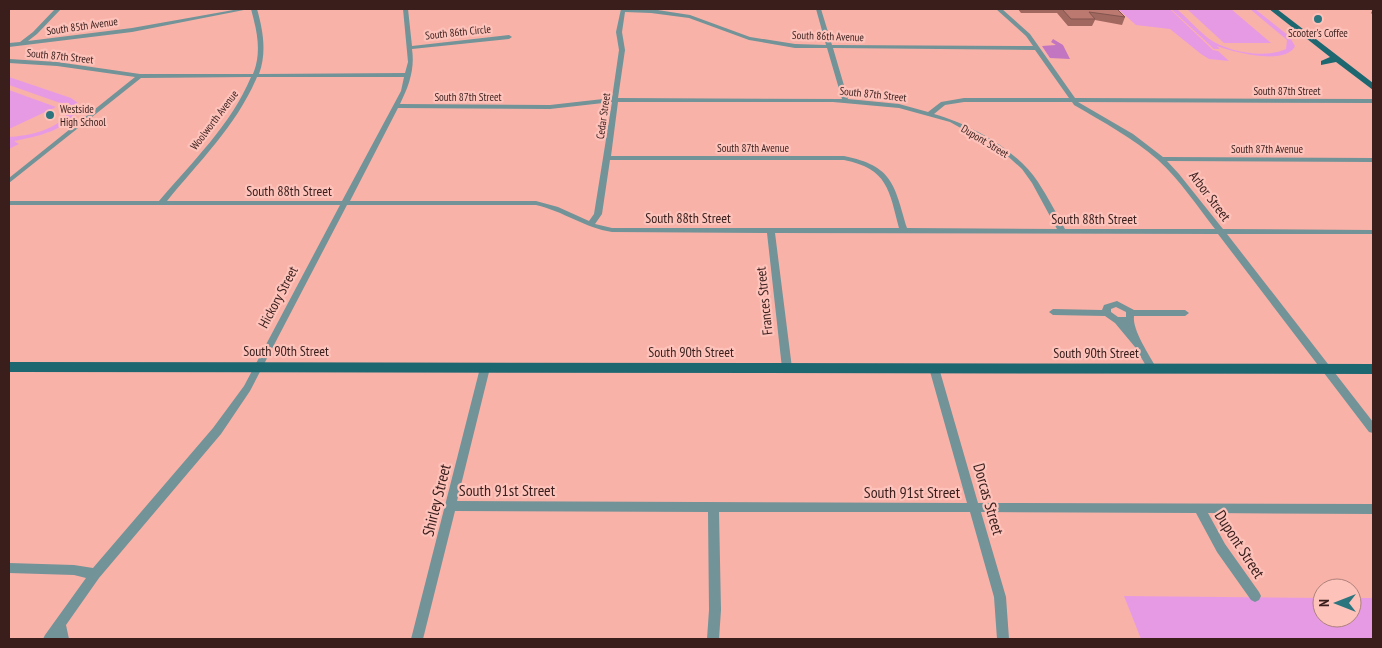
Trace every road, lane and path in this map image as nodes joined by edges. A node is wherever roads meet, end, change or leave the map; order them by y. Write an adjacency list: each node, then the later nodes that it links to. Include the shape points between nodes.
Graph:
1 (58, 9): 11 (street)
2 (246, 9): 11 (street, South 85th Avenue, via 132,30)
3 (254, 9): 20 (street, Woolworth Avenue, via 261,40)
4 (405, 9): 13 (street, Hickory Street)
5 (819, 9): 14 (street)
6 (999, 9): 15 (street, Arbor Street, via 1021,27)
7 (1273, 9): 17 (main road)
8 (1284, 9): 23 (main road)
9 (623, 10): 14 (street, South 86th Avenue, via 690,17 738,35 777,44); 25 (street, Cedar Street, via 619,32 622,50)
10 (508, 37): 13 (street, South 86th Circle)
11 (20, 44): 12 (street, South 85th Avenue); 16 (street)
12 (9, 45)
13 (409, 48): 21 (street, Hickory Street)
14 (830, 48): 15 (street, South 86th Avenue); 26 (street)
15 (1037, 48): 27 (street, Arbor Street)
16 (9, 51)
17 (1335, 56): 19 (main road, via 1332,61); 24 (main road)
18 (9, 61): 22 (street, South 87th Street)
19 (1324, 63)
20 (256, 75): 21 (street, South 87th Street); 22 (street, South 87th Street); 36 (street, Woolworth Avenue, via 237,110)
21 (409, 75): 29 (street, Hickory Street)
22 (140, 76): 34 (street)
23 (1373, 77)
24 (1373, 87)
25 (615, 100): 26 (street, South 87th Street); 29 (street, South 87th Street, via 550,107); 31 (street, Cedar Street)
26 (845, 100): 30 (street, South 87th Street, via 888,104)
27 (1073, 100): 28 (street, South 87th Street); 30 (street, South 87th Street, via 956,100 940,105); 32 (street, Arbor Street, via 1080,108 1131,135)
28 (1373, 101)
29 (397, 106): 37 (street, Hickory Street)
30 (930, 114): 41 (street, Dupont Street, via 972,131 1012,157 1035,182)
31 (607, 158): 38 (street, Cedar Street, via 598,214); 40 (street, South 87th Avenue, via 844,158 874,167 884,175 890,183)
32 (1161, 159): 33 (street, South 87th Avenue); 42 (street, Arbor Street)
33 (1373, 160)
34 (9, 181)
35 (9, 203): 36 (street, South 88th Street)
36 (161, 203): 37 (street, South 88th Street)
37 (345, 203): 38 (street, South 88th Street, via 536,204); 51 (street, Hickory Street)
38 (591, 224): 39 (street, South 88th Street, via 612,230)
39 (772, 230): 40 (street, South 88th Street); 53 (street, Frances Street)
40 (904, 231): 41 (street, South 88th Street)
41 (1062, 231): 42 (street, South 88th Street)
42 (1220, 232): 43 (street, South 88th Street); 56 (street, Arbor Street)
43 (1373, 232)
44 (1053, 312): 45 (street)
45 (1107, 313): 47 (street, via 1107,307 1114,304 1124,307); 48 (street)
46 (1185, 313): 47 (street)
47 (1130, 316): 48 (street); 49 (street)
48 (1118, 320): 49 (street)
49 (1139, 345): 55 (street)
50 (9, 367): 51 (main road, South 90th Street)
51 (258, 368): 52 (main road, South 90th Street); 65 (street, Hickory Street, via 217,431)
52 (486, 368): 53 (main road, South 90th Street); 59 (street, Shirley Street)
53 (787, 368): 54 (main road, South 90th Street)
54 (934, 368): 55 (main road, South 90th Street); 61 (street, Dorcas Street)
55 (1152, 369): 56 (main road, South 90th Street)
56 (1327, 369): 57 (main road, South 90th Street); 58 (street, Arbor Street)
57 (1373, 369)
58 (1373, 429)
59 (450, 506): 60 (street, South 91st Street); 70 (street, Shirley Street)
60 (713, 508): 61 (street, South 91st Street); 71 (street)
61 (976, 508): 62 (street, South 91st Street); 72 (street, Dorcas Street, via 1000,597)
62 (1199, 508): 63 (street, South 91st Street); 66 (street, Dupont Street, via 1221,548)
63 (1373, 509)
64 (9, 568): 65 (street, via 74,570)
65 (95, 574): 67 (street, Hickory Street)
66 (1255, 596)
67 (60, 624): 68 (street, Hickory Street); 69 (street)
68 (49, 639)
69 (64, 639)
70 (417, 639)
71 (713, 639)
72 (1003, 639)

